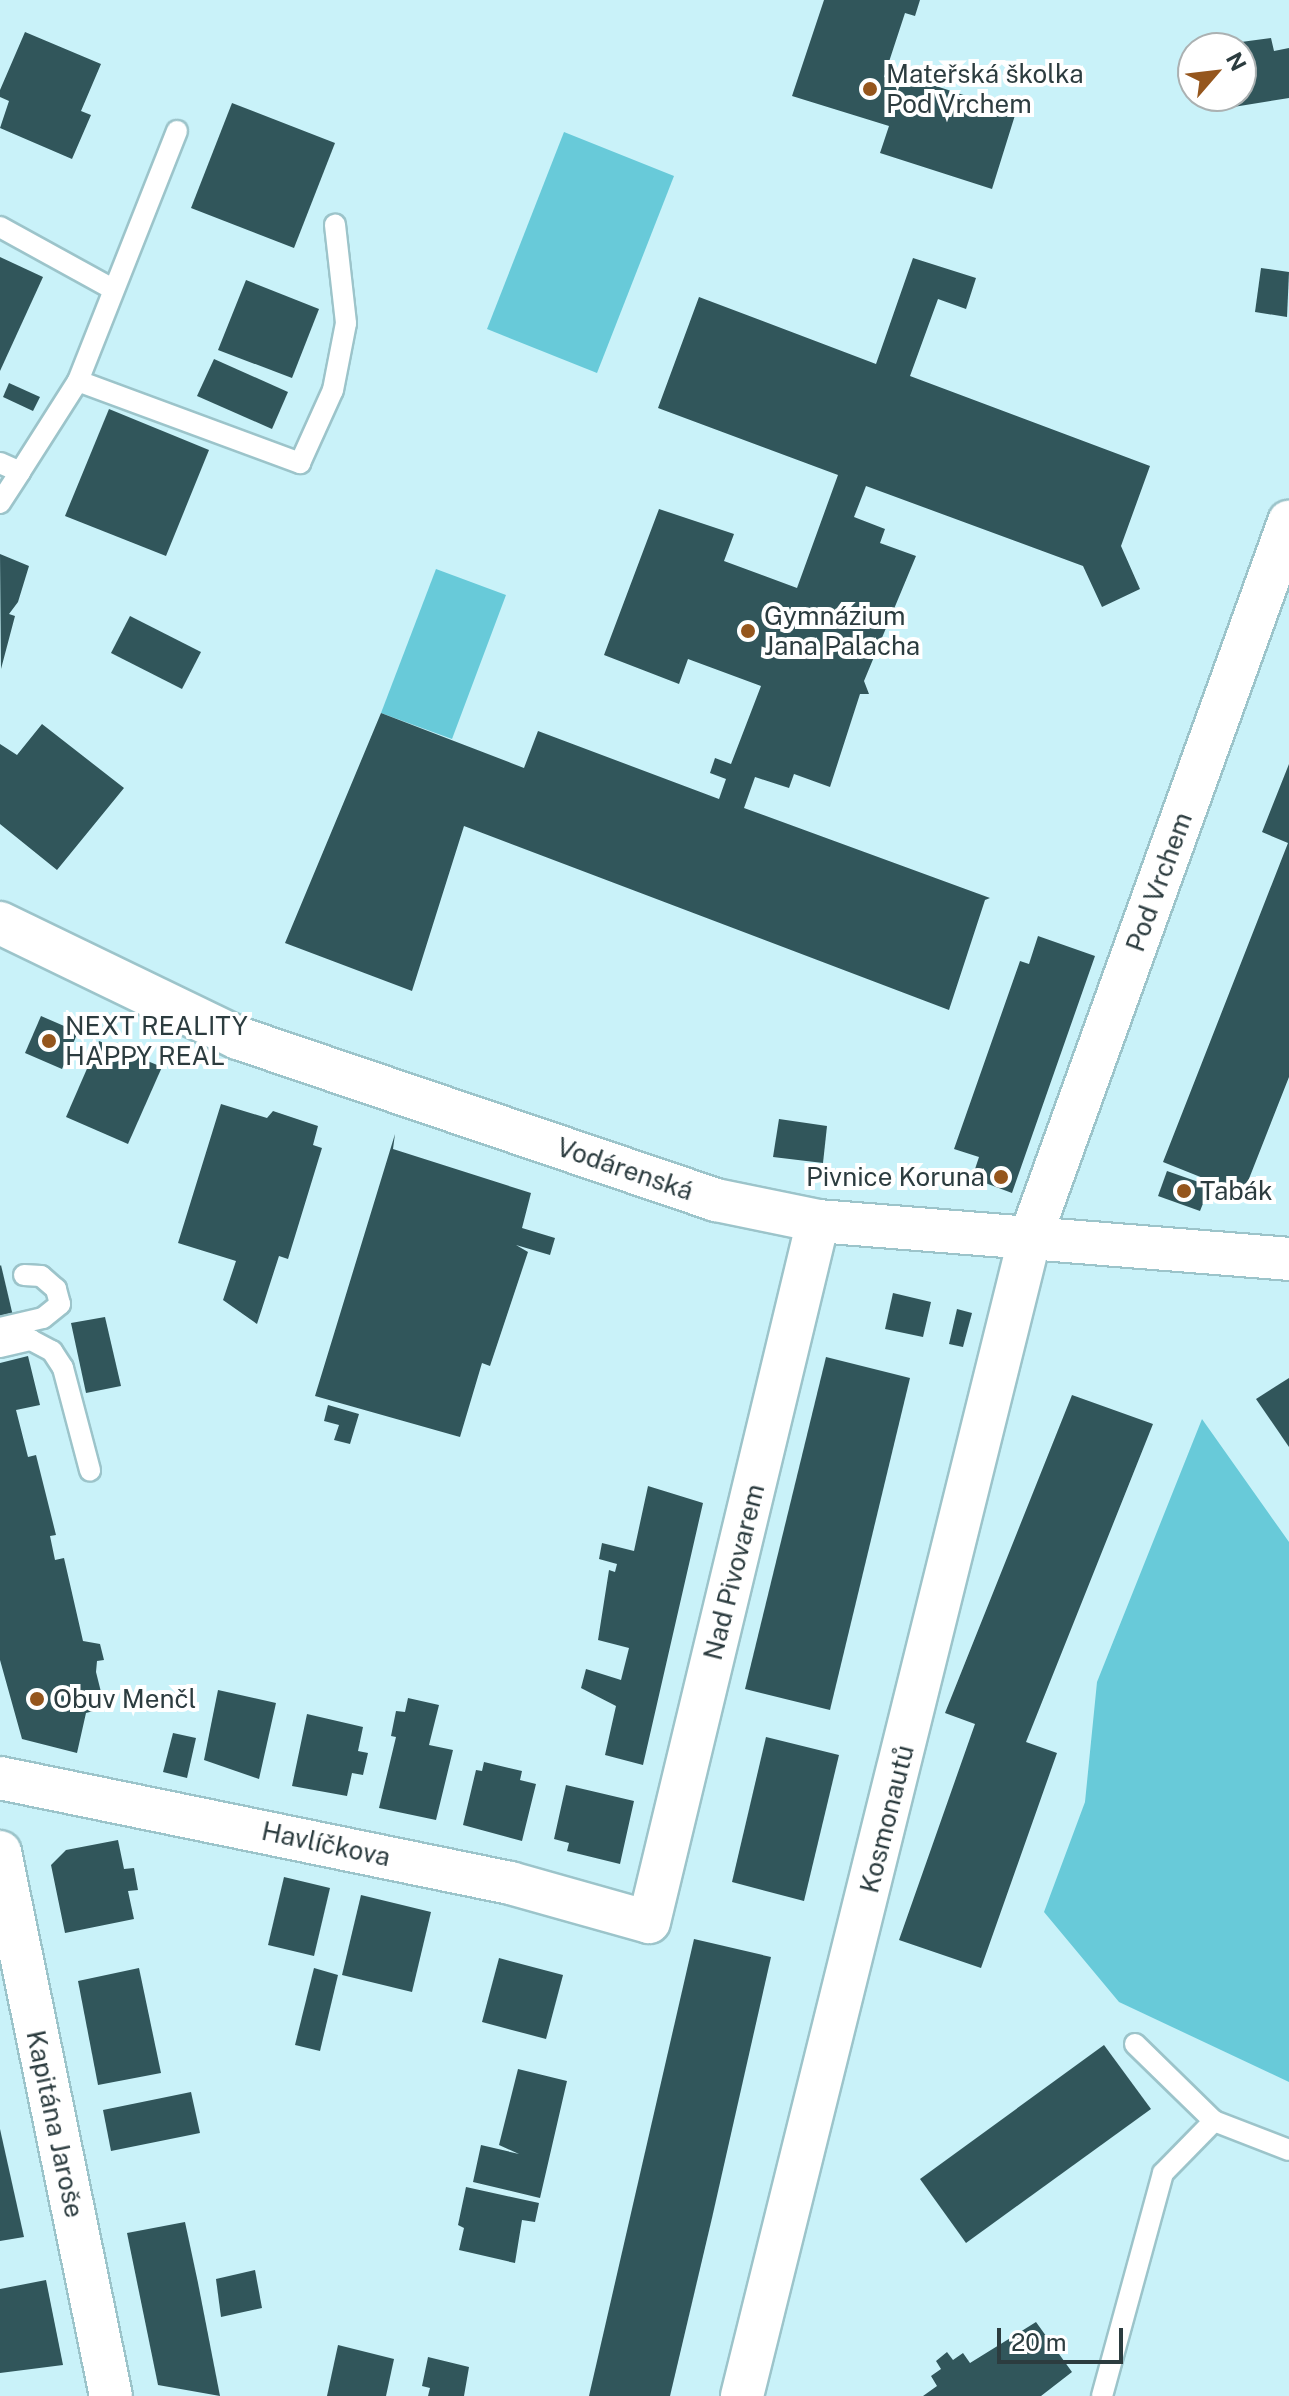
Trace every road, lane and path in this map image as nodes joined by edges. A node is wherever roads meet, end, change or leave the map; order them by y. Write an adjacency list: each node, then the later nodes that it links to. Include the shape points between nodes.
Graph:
1 (177, 131): 4 (lane)
2 (335, 225): 5 (lane, via 346,323 333,390 300,463)
3 (0, 227): 4 (lane)
4 (113, 289): 5 (lane)
5 (78, 381): 7 (lane)
6 (0, 463): 7 (lane)
7 (20, 472): 8 (lane)
8 (0, 503)
9 (1289, 522): 12 (street, Pod Vrchem)
10 (0, 923): 11 (street, Vodárenská, via 238,1038 716,1200)
11 (818, 1221): 12 (street, Vodárenská); 20 (street, Nad Pivovarem)
12 (1029, 1241): 13 (street, Vodárenská); 25 (street, Kosmonautů)
13 (1289, 1259)
14 (24, 1275): 15 (lane, via 41,1276 56,1289 60,1304 43,1318)
15 (0, 1328)
16 (0, 1347): 17 (lane, via 31,1340 52,1351 63,1368)
17 (90, 1470)
18 (0, 1778): 20 (street, Havlíčkova, via 510,1883)
19 (0, 1852): 24 (street, Kapitána Jaroše)
20 (649, 1922)
21 (1135, 2044): 22 (lane)
22 (1214, 2121): 23 (lane); 26 (lane, via 1163,2173)
23 (1289, 2150)
24 (111, 2396)
25 (742, 2396)
26 (1102, 2396)

